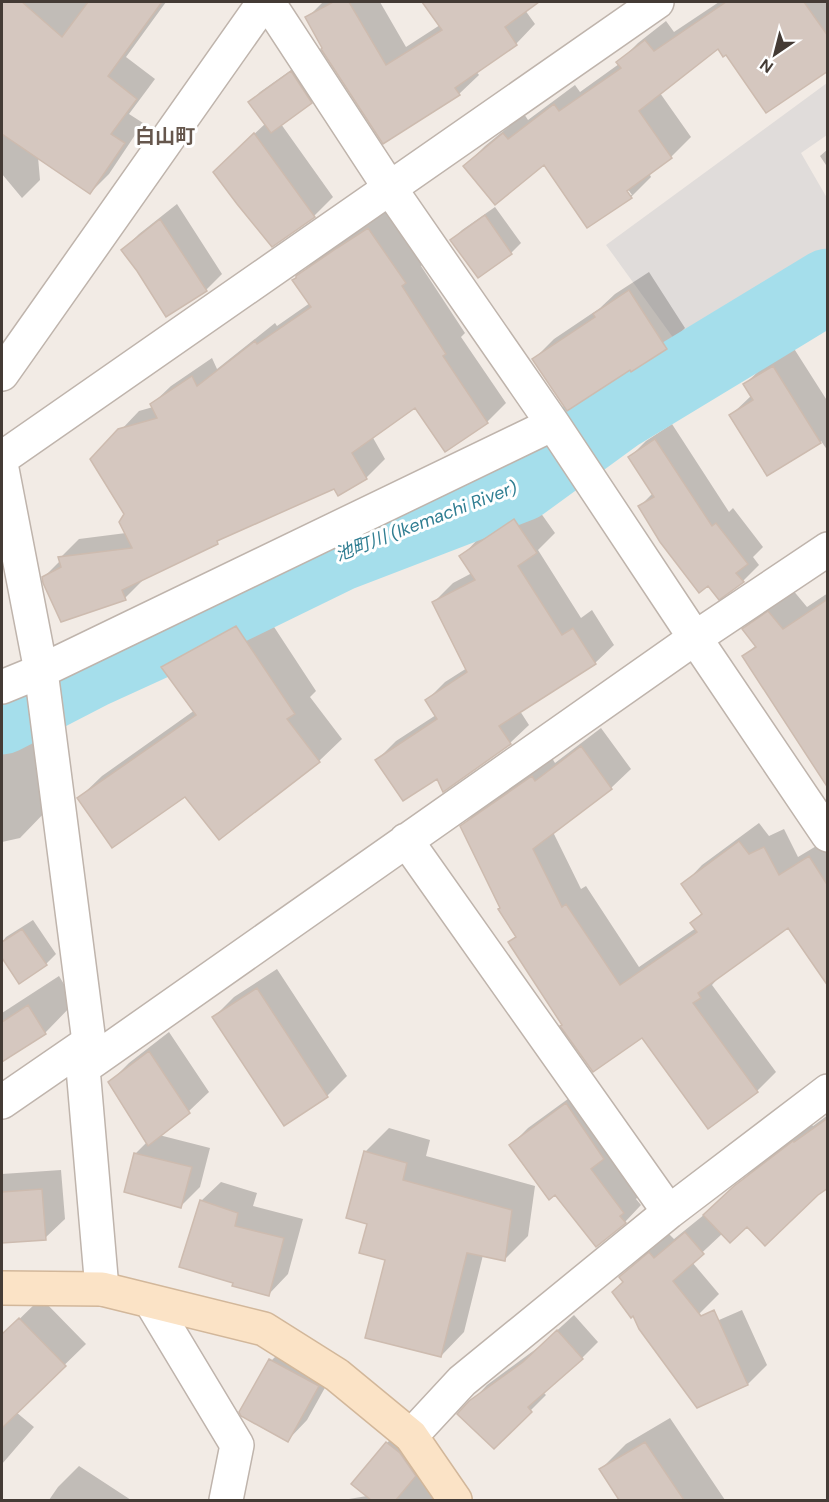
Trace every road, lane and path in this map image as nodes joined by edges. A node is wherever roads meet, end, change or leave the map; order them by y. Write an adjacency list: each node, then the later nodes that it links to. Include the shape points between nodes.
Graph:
1 (266, 2): 3 (street); 4 (street)
2 (657, 2): 3 (street)
3 (389, 187): 5 (street); 6 (street)
4 (2, 374)
5 (553, 424): 9 (street); 10 (street)
6 (2, 458)
7 (2, 469): 10 (street)
8 (828, 549): 9 (street)
9 (694, 638): 12 (street); 13 (street)
10 (41, 670): 11 (street); 14 (street)
11 (2, 687)
12 (828, 835)
13 (406, 840): 14 (street); 17 (street)
14 (86, 1055): 16 (street); 19 (street)
15 (828, 1091): 17 (street)
16 (2, 1102)
17 (669, 1212): 21 (street, via 462,1381)
18 (2, 1288): 19 (street)
19 (102, 1289): 20 (street)
20 (151, 1302): 21 (street, via 264,1329 337,1375); 22 (street, via 237,1445)
21 (411, 1436): 23 (street)
22 (226, 1500)
23 (455, 1500)

